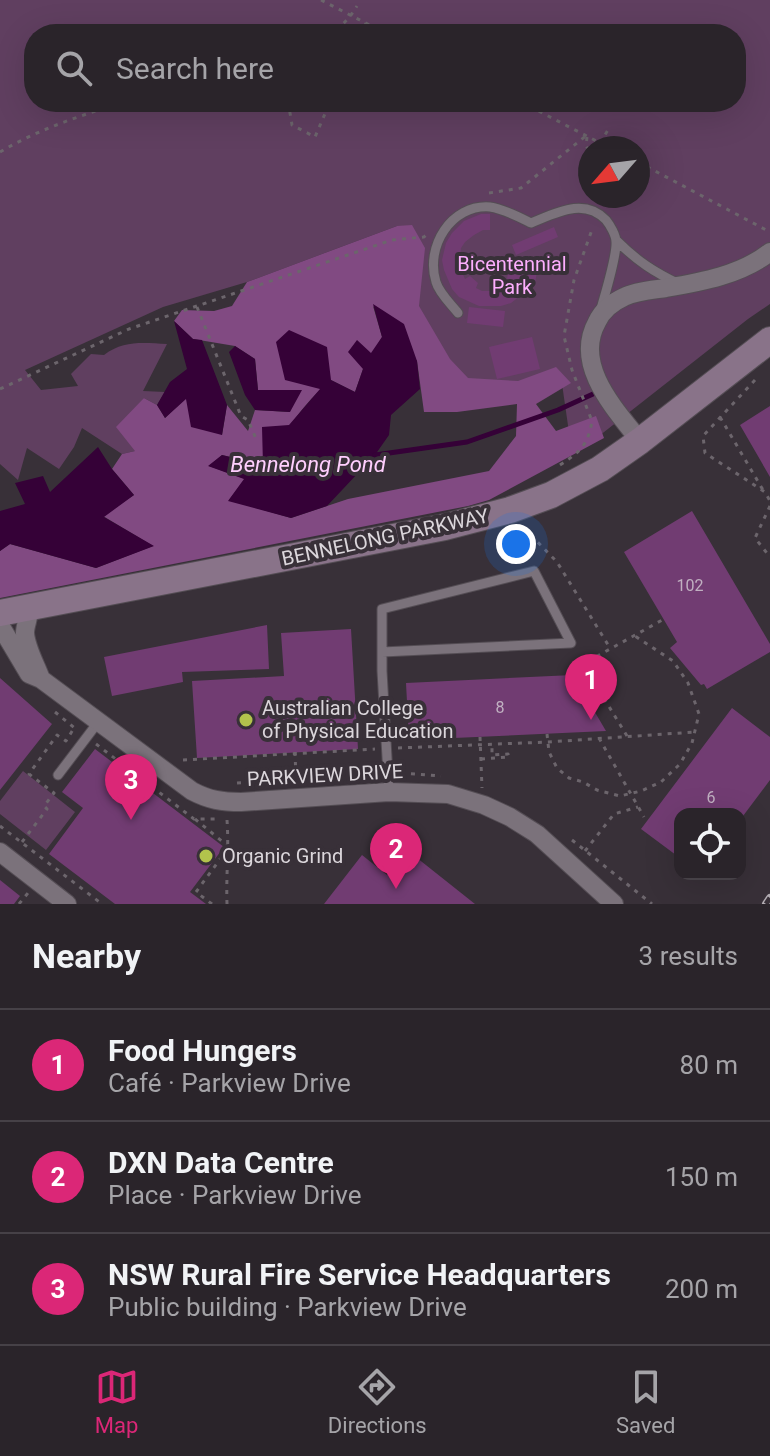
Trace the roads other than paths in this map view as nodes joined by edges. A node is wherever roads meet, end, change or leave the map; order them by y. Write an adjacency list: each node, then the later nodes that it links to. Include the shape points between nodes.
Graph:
1 (617, 241): 3 (lane, via 651,270); 4 (lane, via 597,212 582,207 531,223 493,207 461,213 434,251 436,284); 5 (lane)
2 (770, 252): 3 (street, via 721,276)
3 (682, 285): 5 (street, via 623,297)
4 (458, 313)
5 (600, 316): 7 (street, via 589,345 594,373)
6 (770, 340): 7 (street, BENNELONG PARKWAY)
7 (640, 441): 8 (street, BENNELONG PARKWAY, via 559,492 510,510)
8 (29, 607): 9 (street, BENNELONG PARKWAY); 12 (street, via 25,633)
9 (0, 613)
10 (0, 625): 12 (street, PARKVIEW DRIVE, via 29,674)
11 (382, 652): 11 (lane, via 461,649 571,643 534,571 382,609); 15 (lane)
12 (41, 679): 13 (street, PARKVIEW DRIVE)
13 (99, 721): 14 (lane); 15 (street, PARKVIEW DRIVE, via 192,791 217,802)
14 (58, 775)
15 (389, 792): 18 (street, PARKVIEW DRIVE, via 448,794 510,817 537,834)
16 (0, 852): 17 (street)
17 (67, 904)
18 (614, 904)

